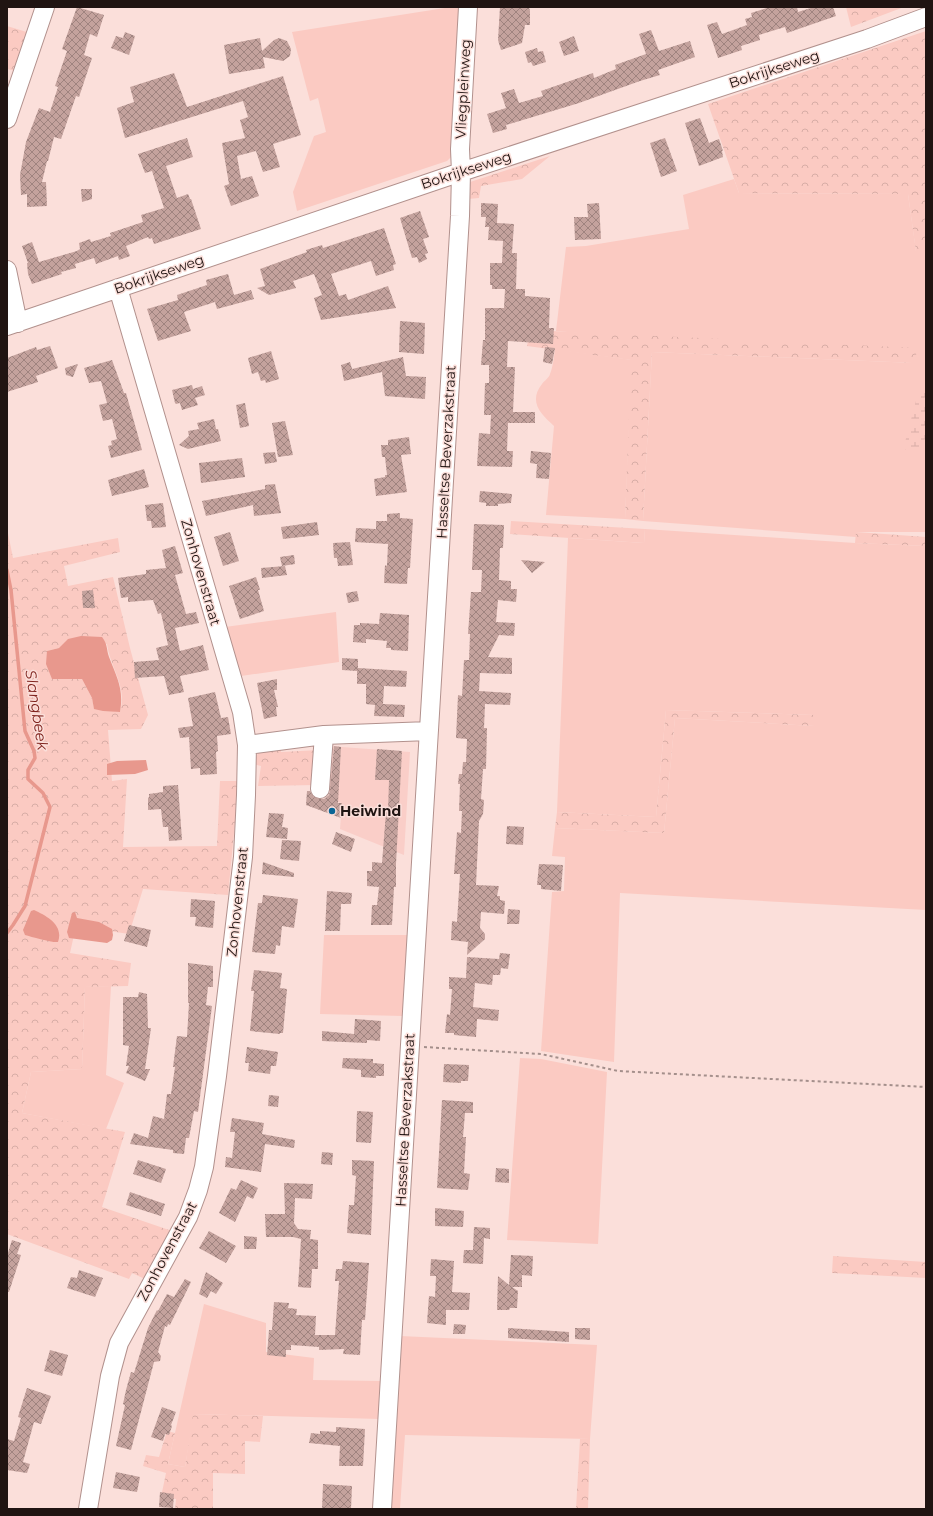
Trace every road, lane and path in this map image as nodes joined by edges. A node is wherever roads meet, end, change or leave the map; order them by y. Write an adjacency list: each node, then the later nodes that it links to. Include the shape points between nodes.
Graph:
1 (45, 7): 4 (street)
2 (468, 7): 5 (street, Vliegpleinweg)
3 (926, 18): 5 (street, Bokrijkseweg)
4 (7, 118)
5 (461, 172): 7 (street, Bokrijkseweg); 9 (street, Hasseltse Beverzakstraat)
6 (7, 270): 8 (street)
7 (118, 288): 8 (street, Bokrijkseweg); 11 (street, Zonhovenstraat, via 242,712)
8 (12, 324)
9 (429, 731): 10 (street); 13 (street, Hasseltse Beverzakstraat)
10 (324, 735): 11 (street); 12 (street)
11 (247, 745): 15 (street, Zonhovenstraat, via 243,857 204,1167 188,1217 119,1343 110,1376)
12 (320, 789)
13 (409, 1046): 14 (path, via 541,1054 618,1071); 16 (street, Hasseltse Beverzakstraat)
14 (926, 1087)
15 (88, 1509)
16 (382, 1509)

